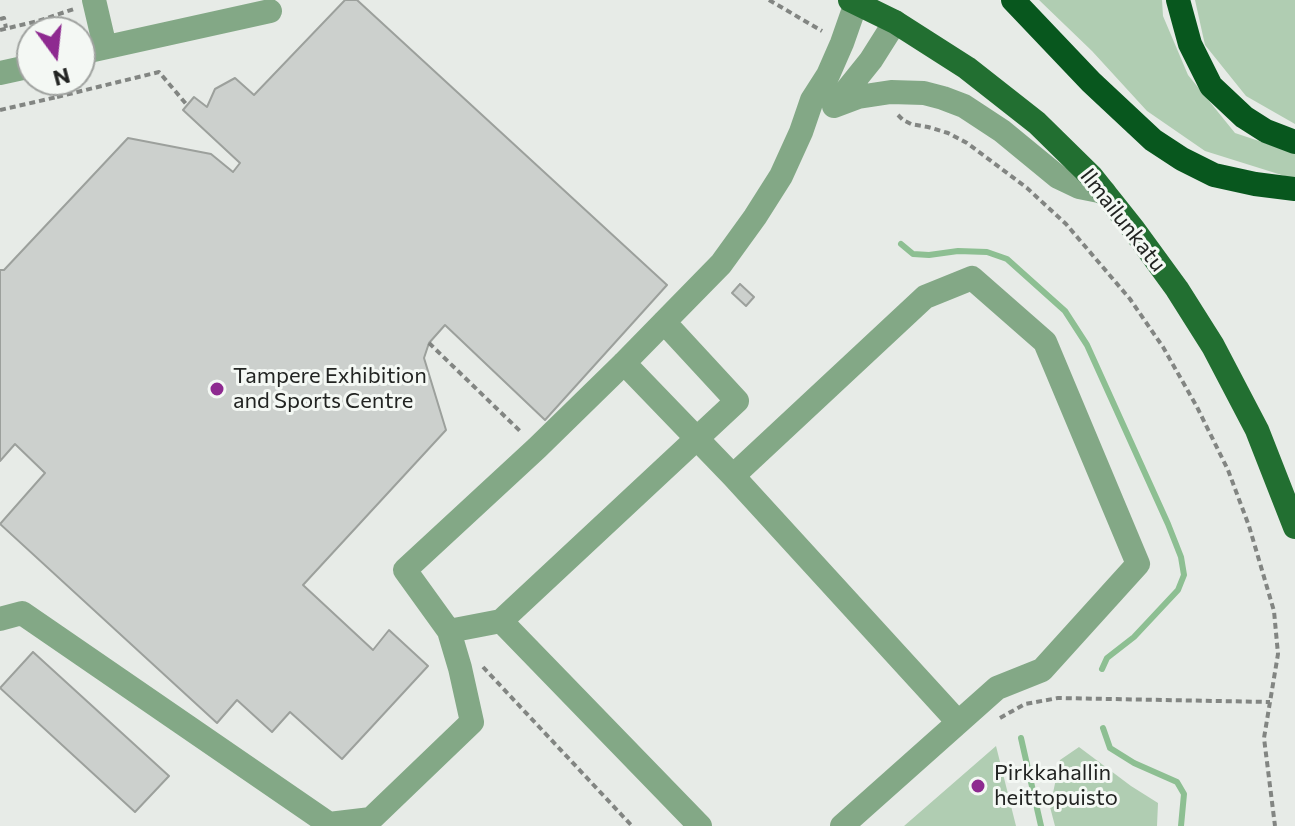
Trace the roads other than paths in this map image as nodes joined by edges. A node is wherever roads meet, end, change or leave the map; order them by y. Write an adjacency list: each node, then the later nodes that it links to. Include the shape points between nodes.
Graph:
1 (94, 0): 7 (lane)
2 (1013, 0): 12 (highway, via 1153,140 1214,175)
3 (1178, 0): 11 (highway, via 1190,44 1211,86 1244,117)
4 (853, 1): 6 (main road, Ilmailunkatu); 10 (lane, via 842,43)
5 (270, 11): 7 (lane)
6 (895, 22): 9 (lane); 13 (main road, Ilmailunkatu, via 997,90 1060,144)
7 (105, 47): 8 (lane)
8 (96, 49)
9 (834, 106): 10 (lane); 13 (lane, via 891,92 943,98 1020,144 1058,177)
10 (801, 132): 14 (lane, via 755,217 721,264)
11 (1295, 142)
12 (1295, 189)
13 (1104, 192): 18 (main road, Ilmailunkatu, via 1213,346 1257,430)
14 (664, 322): 15 (lane); 16 (lane, via 737,401)
15 (624, 363): 16 (lane); 21 (lane, via 405,570)
16 (697, 439): 17 (lane); 20 (lane)
17 (733, 476): 22 (lane); 22 (lane, via 925,297 972,278 1045,342 1138,564 1042,670 997,688)
18 (1295, 527)
19 (0, 619): 21 (lane, via 22,613 329,824 371,819 472,722)
20 (501, 621): 21 (lane); 23 (lane)
21 (449, 631)
22 (958, 722): 24 (lane)
23 (700, 826)
24 (842, 826)

